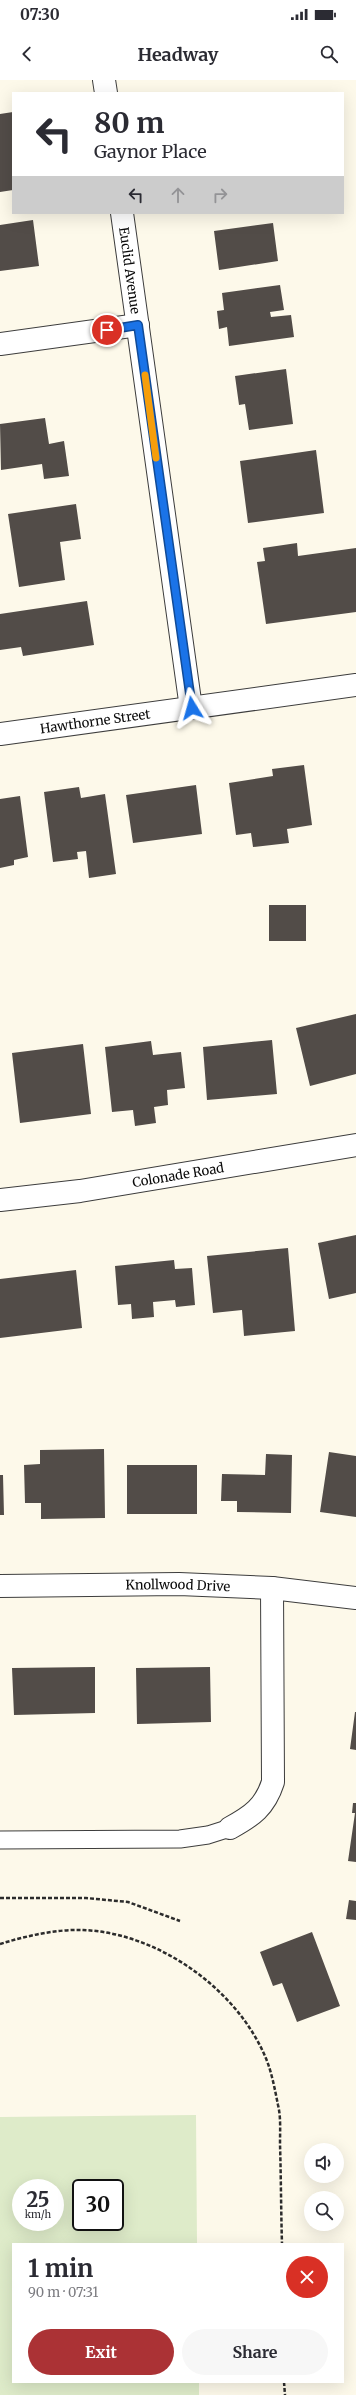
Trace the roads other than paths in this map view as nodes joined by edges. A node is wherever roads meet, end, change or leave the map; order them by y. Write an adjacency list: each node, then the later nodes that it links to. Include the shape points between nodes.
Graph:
1 (104, 80): 2 (street)
2 (106, 92)
3 (122, 214): 4 (street, Euclid Avenue)
4 (138, 325): 5 (street); 7 (street, Euclid Avenue)
5 (0, 344)
6 (356, 685): 7 (street, Hawthorne Street)
7 (192, 708): 8 (street, Hawthorne Street)
8 (0, 734)
9 (356, 1145): 10 (street, Colonade Road, via 80,1191)
10 (0, 1200)
11 (0, 1586): 12 (street, Knollwood Drive, via 179,1584)
12 (272, 1588): 13 (street, Knollwood Drive); 14 (street, via 273,1782 268,1798 260,1807 248,1818)
13 (356, 1598)
14 (230, 1828): 15 (lane, via 208,1835 180,1838)
15 (0, 1840)

